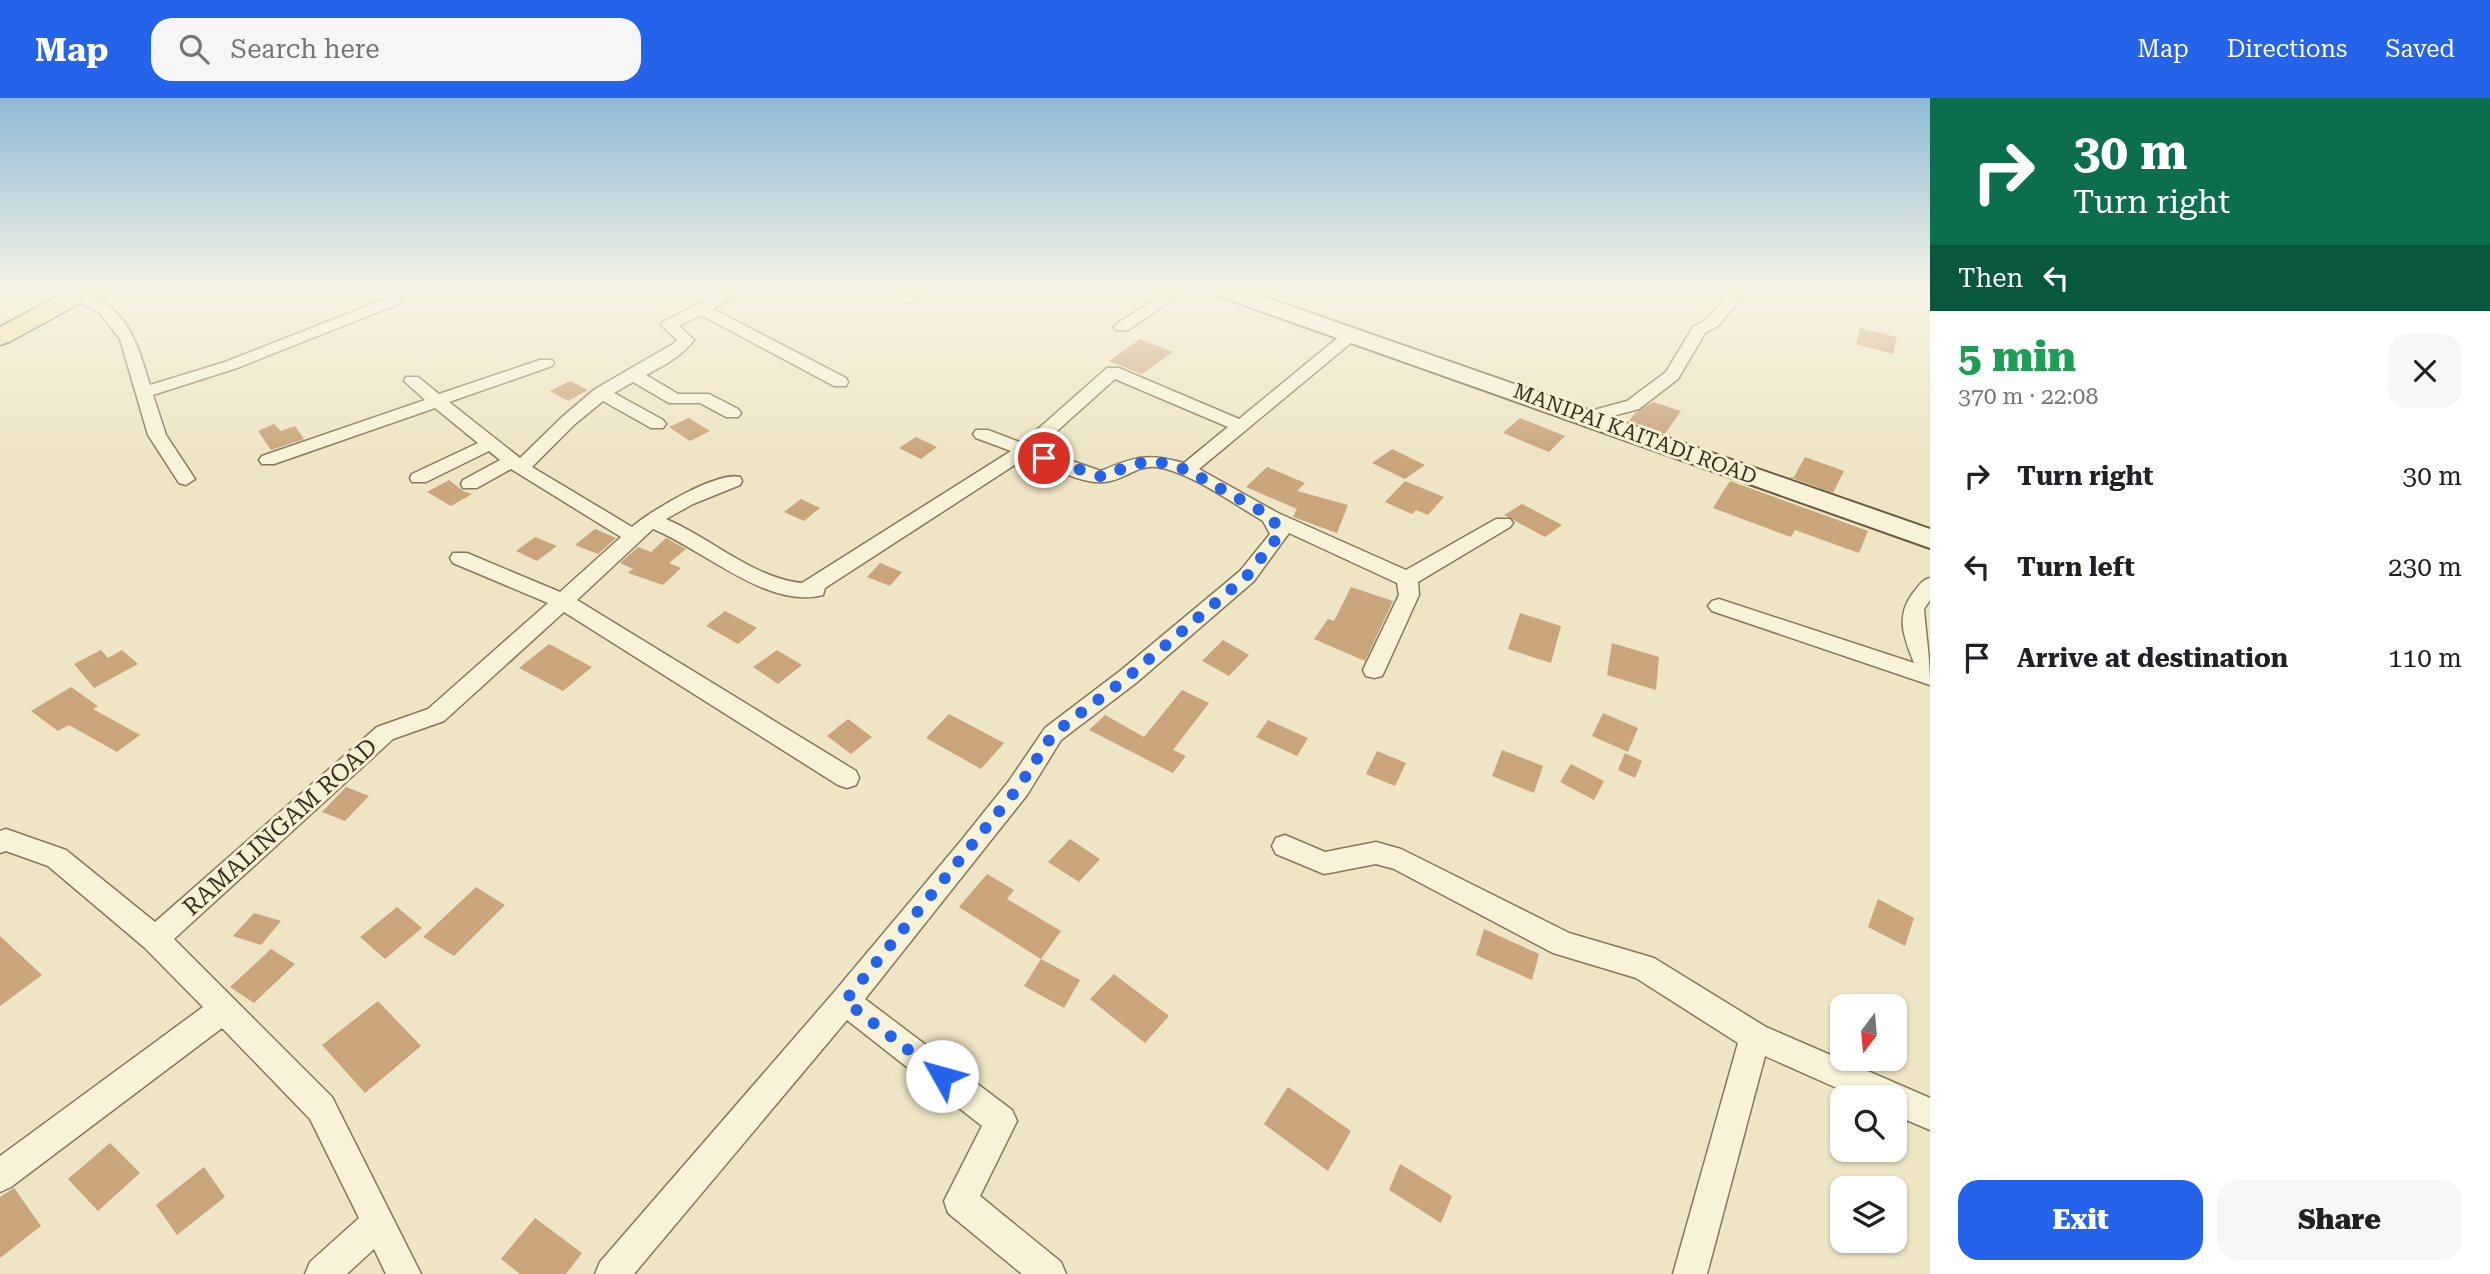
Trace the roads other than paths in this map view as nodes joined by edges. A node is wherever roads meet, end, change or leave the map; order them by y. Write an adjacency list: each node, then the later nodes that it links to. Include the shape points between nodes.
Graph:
1 (130, 344): 12 (street)
2 (284, 344): 12 (street)
3 (683, 344): 9 (street)
4 (768, 344): 11 (street)
5 (1340, 344): 18 (street)
6 (1380, 344): 16 (main road, MANIPAI KAITADI ROAD)
7 (1691, 344): 16 (street, via 1672,375 1633,405)
8 (546, 363): 14 (street)
9 (631, 374): 13 (street); 15 (street, via 675,399 703,398)
10 (412, 381): 14 (street)
11 (840, 382)
12 (145, 392): 26 (street, via 157,435)
13 (601, 393): 17 (street); 23 (street)
14 (437, 401): 20 (street); 22 (street)
15 (732, 413)
16 (1589, 417): 32 (main road, MANIPAI KAITADI ROAD)
17 (656, 424)
18 (1241, 426): 21 (street, via 1113,372); 24 (street)
19 (982, 434): 21 (street)
20 (490, 444): 23 (street); 25 (street)
21 (1024, 451): 24 (street, via 1103,477 1133,464 1156,461); 37 (street)
22 (268, 460)
23 (516, 465): 28 (street); 31 (street)
24 (1187, 470): 29 (street)
25 (419, 478)
26 (186, 479)
27 (733, 481): 31 (street, RAMALINGAM ROAD, via 686,500)
28 (470, 484)
29 (1272, 517): 34 (street); 46 (street, via 1280,534 1247,576 1053,734 1018,788)
30 (1503, 523): 34 (street)
31 (641, 528): 37 (street, via 682,534 751,575); 38 (street, RAMALINGAM ROAD)
32 (1930, 538)
33 (460, 558): 38 (street)
34 (1407, 579): 40 (street, via 1409,595)
35 (1930, 585): 41 (street, via 1913,608 1915,637)
36 (830, 588): 37 (street)
37 (803, 592)
38 (564, 602): 42 (street); 45 (street, RAMALINGAM ROAD, via 436,715 384,733)
39 (1719, 606): 41 (street)
40 (1374, 670)
41 (1930, 676)
42 (847, 778)
43 (0, 842): 45 (street, via 6,840 57,858)
44 (1285, 846): 48 (street, via 1324,863 1376,853 1401,860 1563,944 1644,967)
45 (155, 939): 47 (street)
46 (845, 1001): 56 (street); 57 (street, via 1001,1121 960,1201)
47 (225, 1008): 52 (street); 53 (street, via 321,1108)
48 (1755, 1037): 49 (street); 58 (street)
49 (1864, 1085)
50 (1907, 1104): 51 (street)
51 (1930, 1114)
52 (0, 1176)
53 (379, 1223): 54 (street); 55 (street)
54 (322, 1274)
55 (404, 1274)
56 (612, 1274)
57 (1049, 1274)
58 (1690, 1274)

